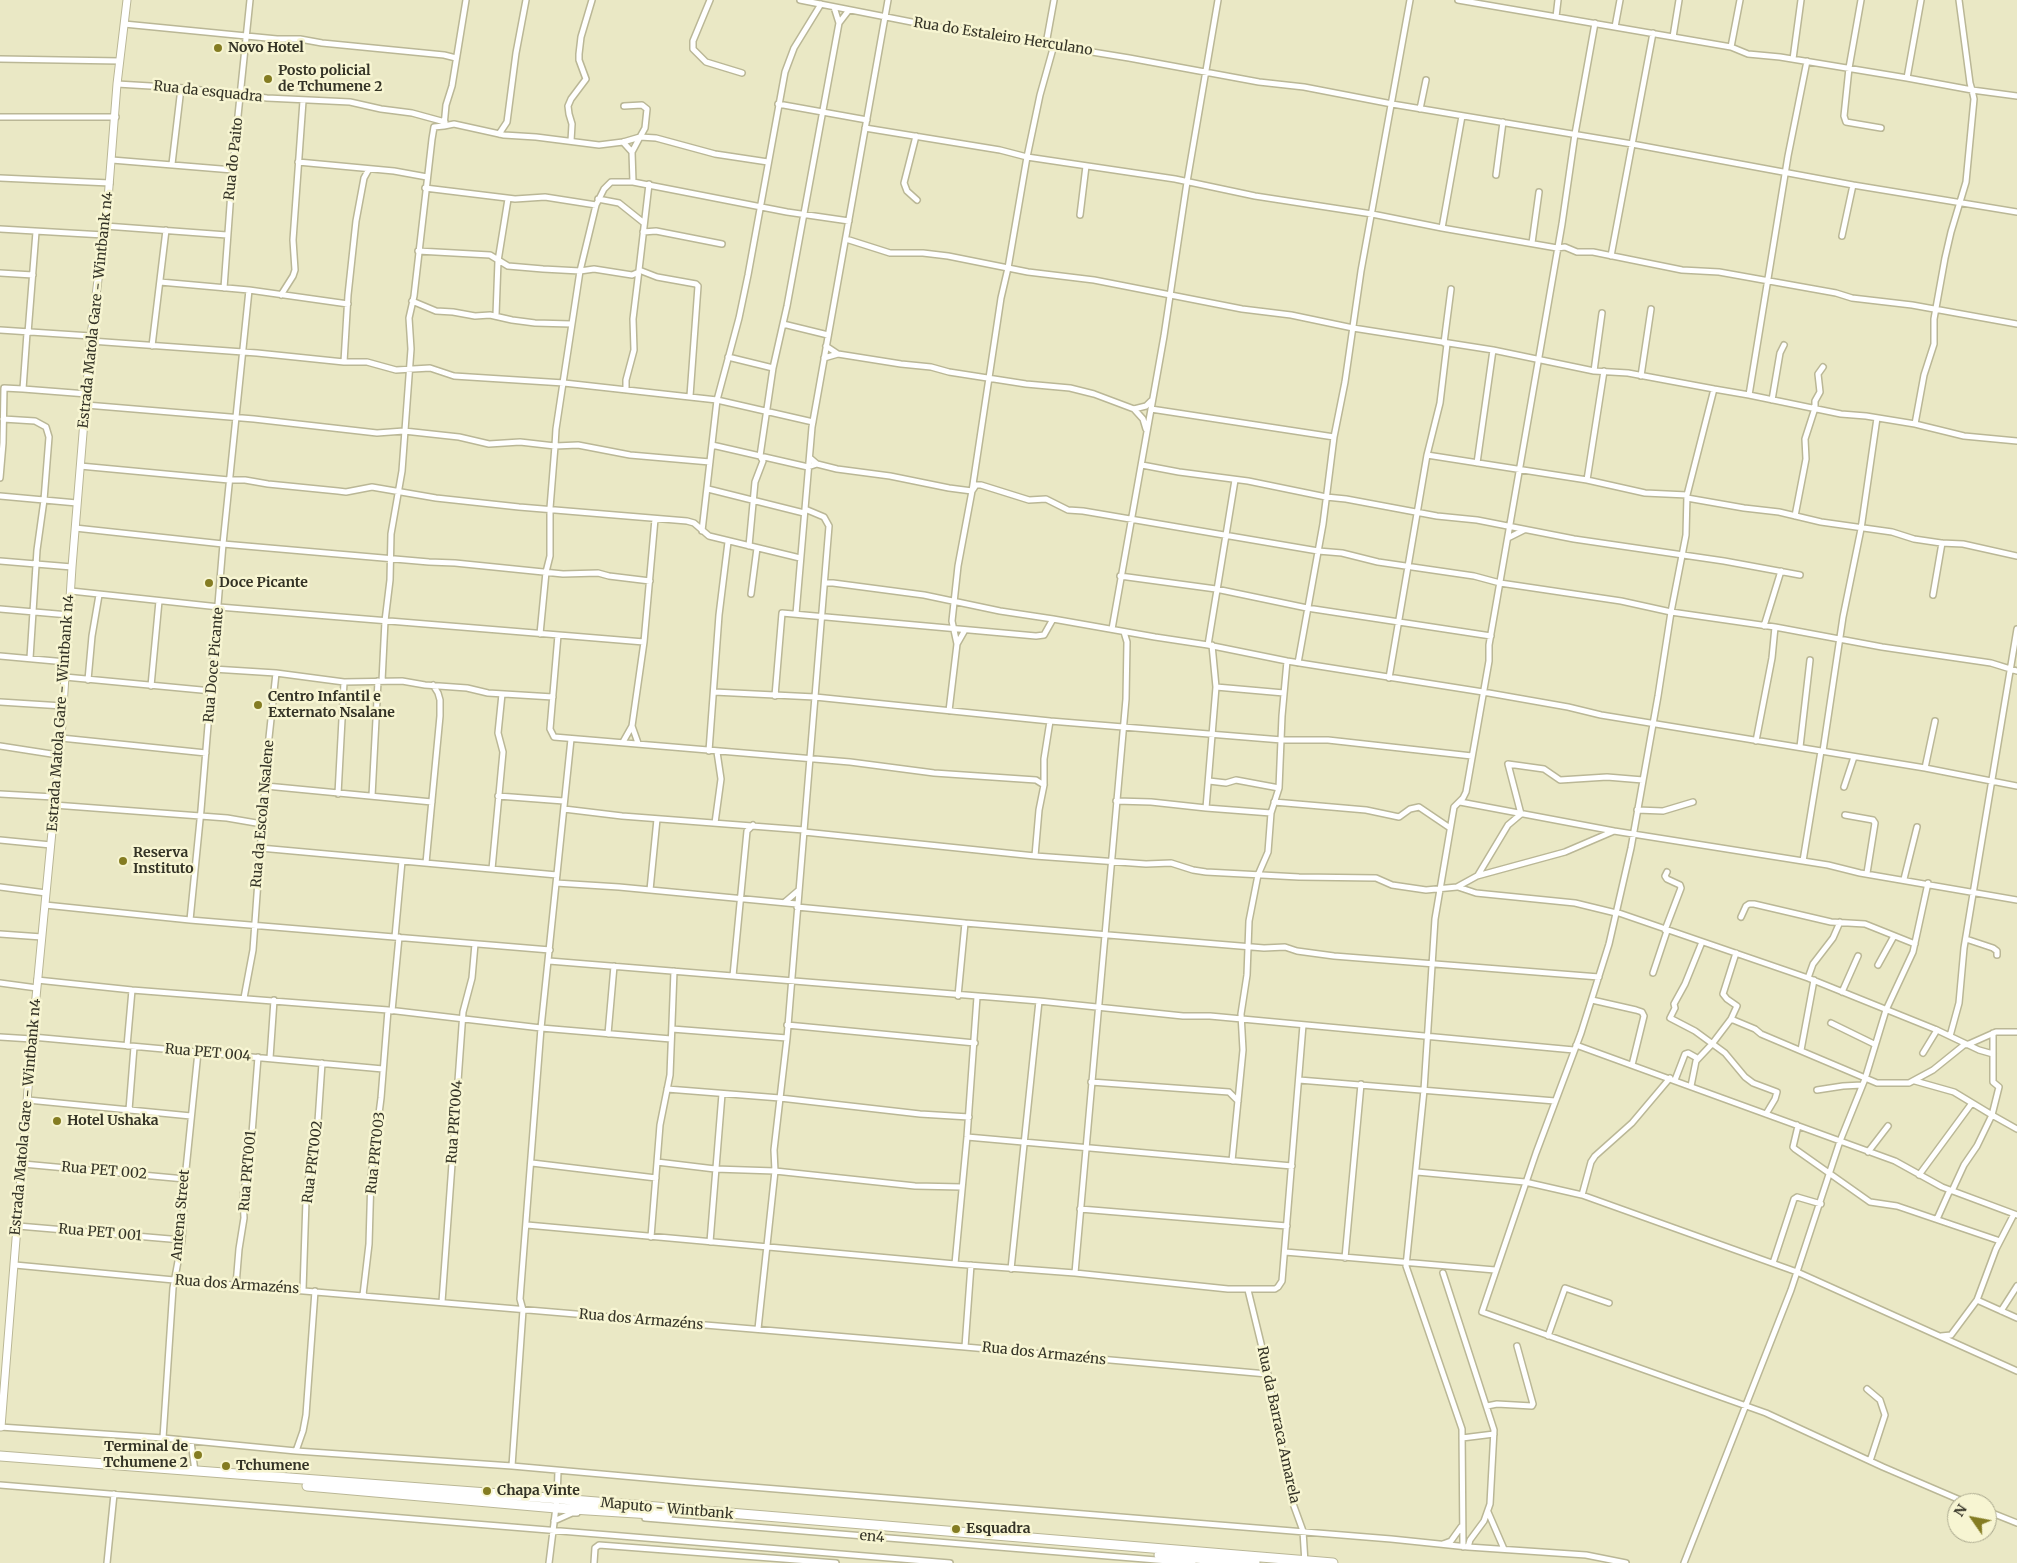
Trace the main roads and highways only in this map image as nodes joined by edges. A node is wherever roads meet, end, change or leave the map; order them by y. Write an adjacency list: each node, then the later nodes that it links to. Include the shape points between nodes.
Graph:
1 (0, 1456): 3 (highway, Maputo - Wintbank)
2 (0, 1460): 3 (highway, Maputo - Wintbank)
3 (557, 1504): 4 (highway, Maputo - Wintbank); 5 (highway, Maputo - Wintbank)
4 (1305, 1562): 6 (highway, Maputo - Wintbank)
5 (1255, 1563)
6 (1333, 1563)

